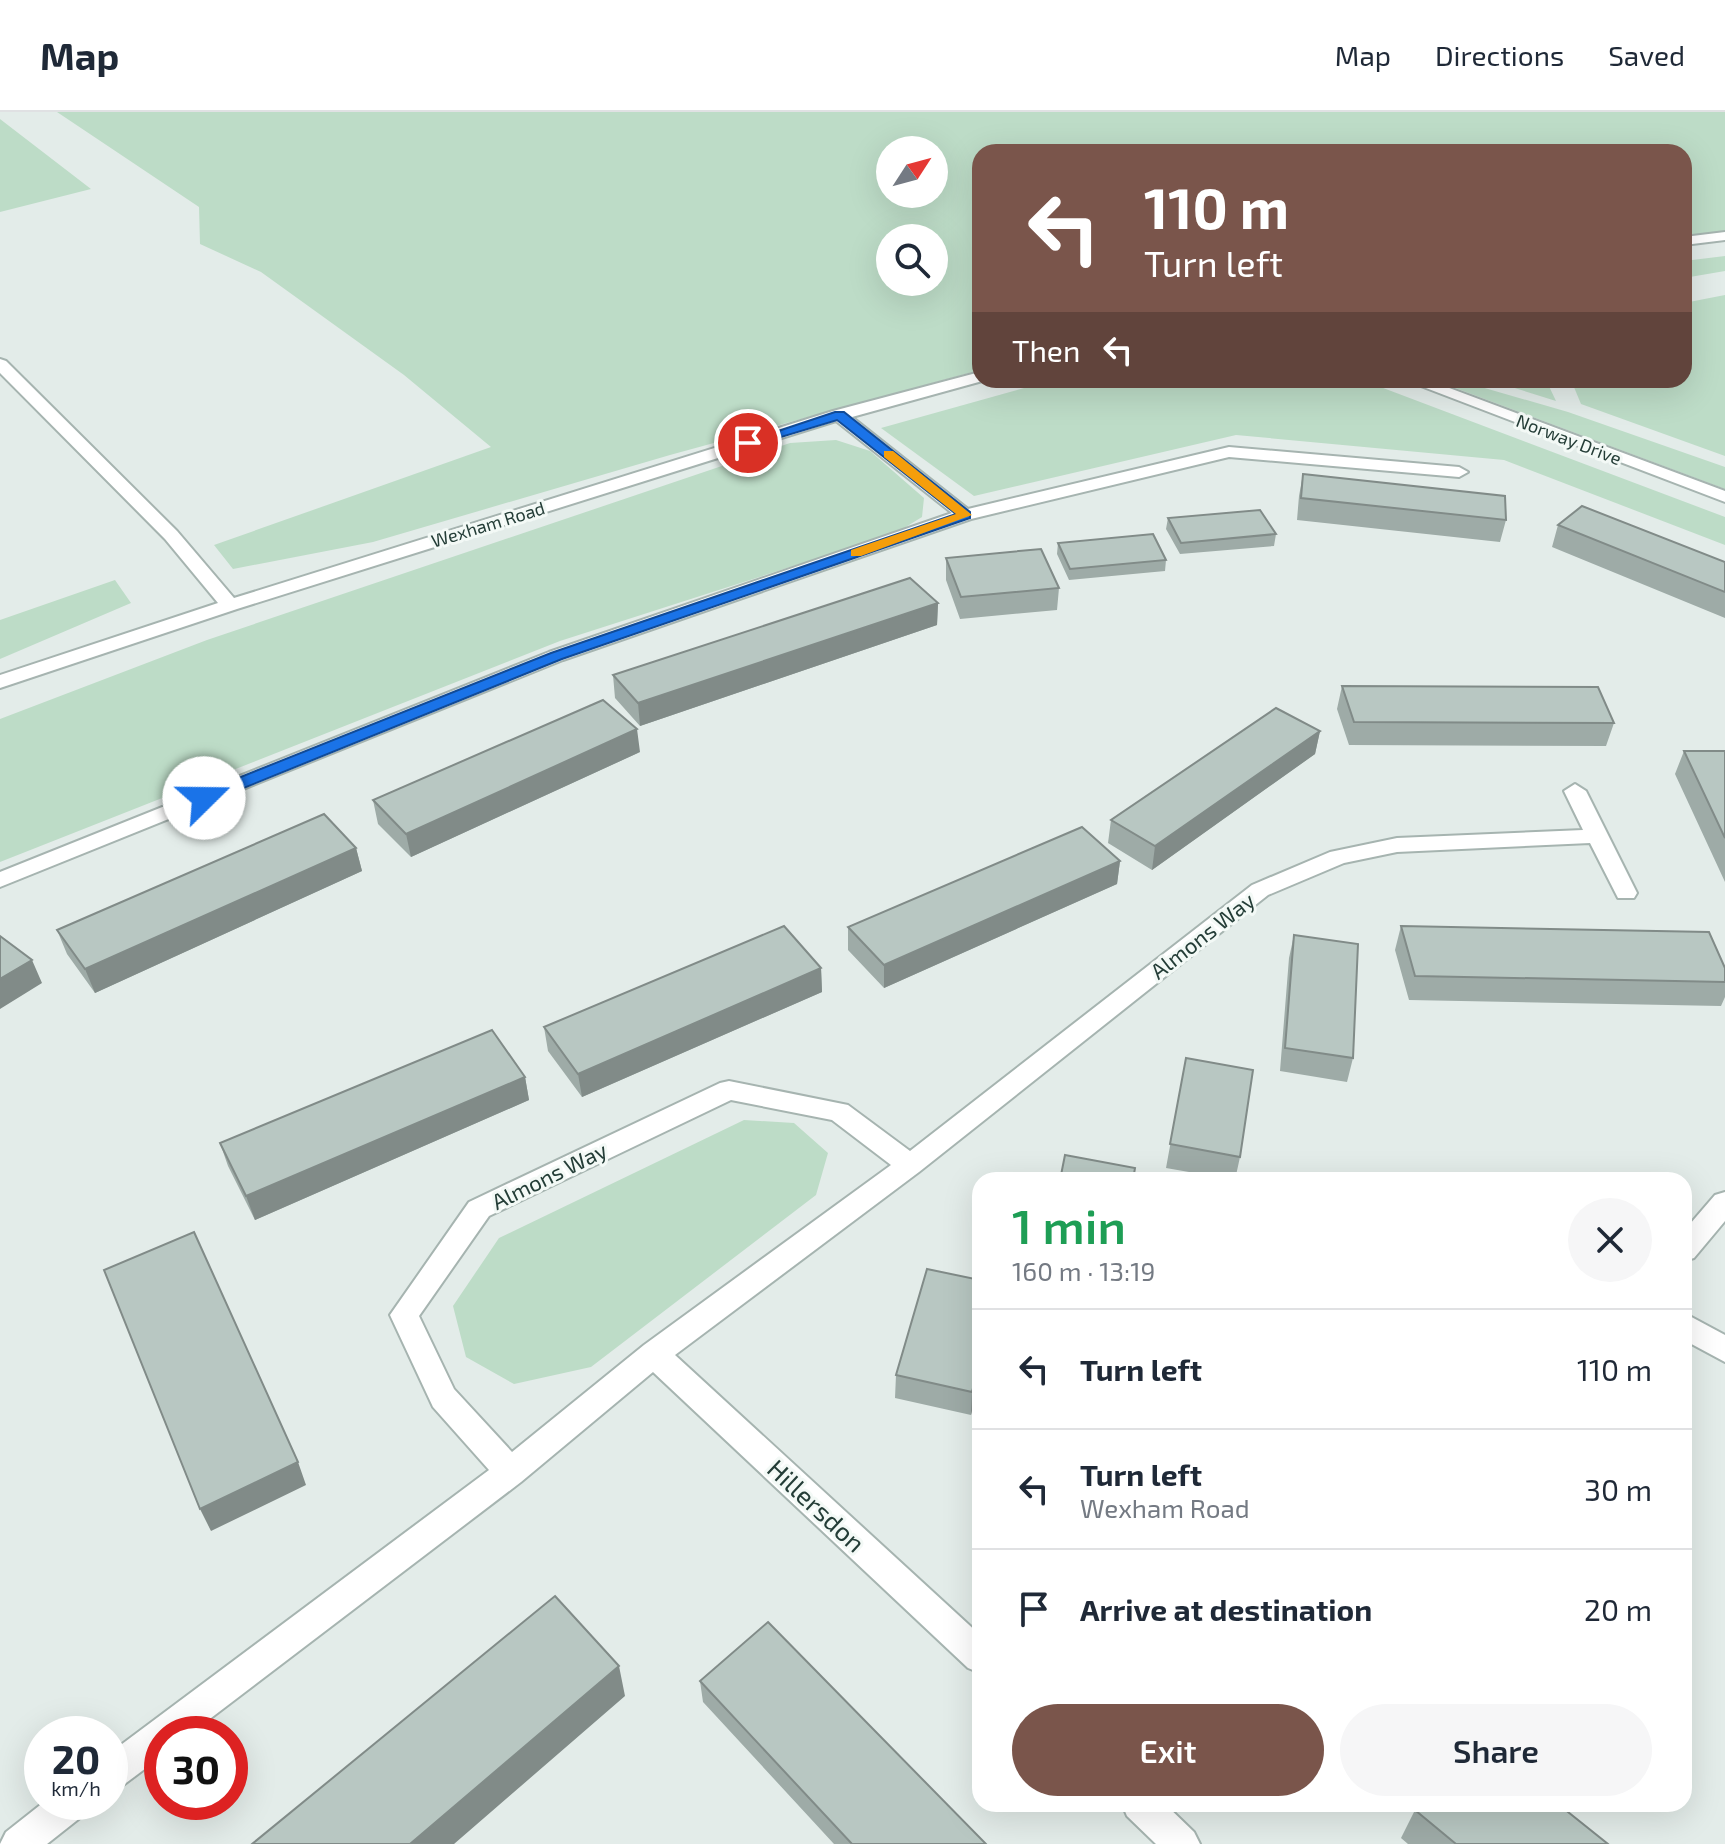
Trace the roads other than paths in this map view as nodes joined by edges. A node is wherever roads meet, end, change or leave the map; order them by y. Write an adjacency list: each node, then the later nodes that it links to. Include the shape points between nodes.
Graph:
1 (1725, 236): 2 (street)
2 (1692, 240)
3 (0, 364): 10 (street, via 171,535)
4 (972, 379): 6 (street, Wexham Road)
5 (1434, 388): 8 (street, Norway Drive)
6 (839, 415): 9 (street); 10 (street, Wexham Road)
7 (1459, 472): 9 (street, via 1229,452)
8 (1725, 497)
9 (965, 515): 14 (street, via 556,656)
10 (230, 605): 11 (street, Wexham Road)
11 (0, 682)
12 (1575, 791): 13 (street)
13 (1598, 836): 15 (street); 16 (street, Almons Way, via 1397,845 1338,857 1260,890)
14 (0, 880)
15 (1626, 893)
16 (910, 1165): 21 (street, Almons Way); 22 (street, Almons Way, via 839,1112 729,1090 479,1209 404,1315 443,1398)
17 (1725, 1202): 18 (street)
18 (1692, 1241)
19 (1692, 1330): 20 (street)
20 (1725, 1350)
21 (654, 1354): 22 (street, Almons Way); 23 (street, Hillersdon)
22 (510, 1472): 24 (street, Almons Way)
23 (972, 1650)
24 (187, 1716)
25 (144, 1748): 26 (street, Almons Way)
26 (128, 1760)
27 (1148, 1812): 30 (street)
28 (49, 1820): 29 (street)
29 (18, 1844)
30 (1182, 1844)

